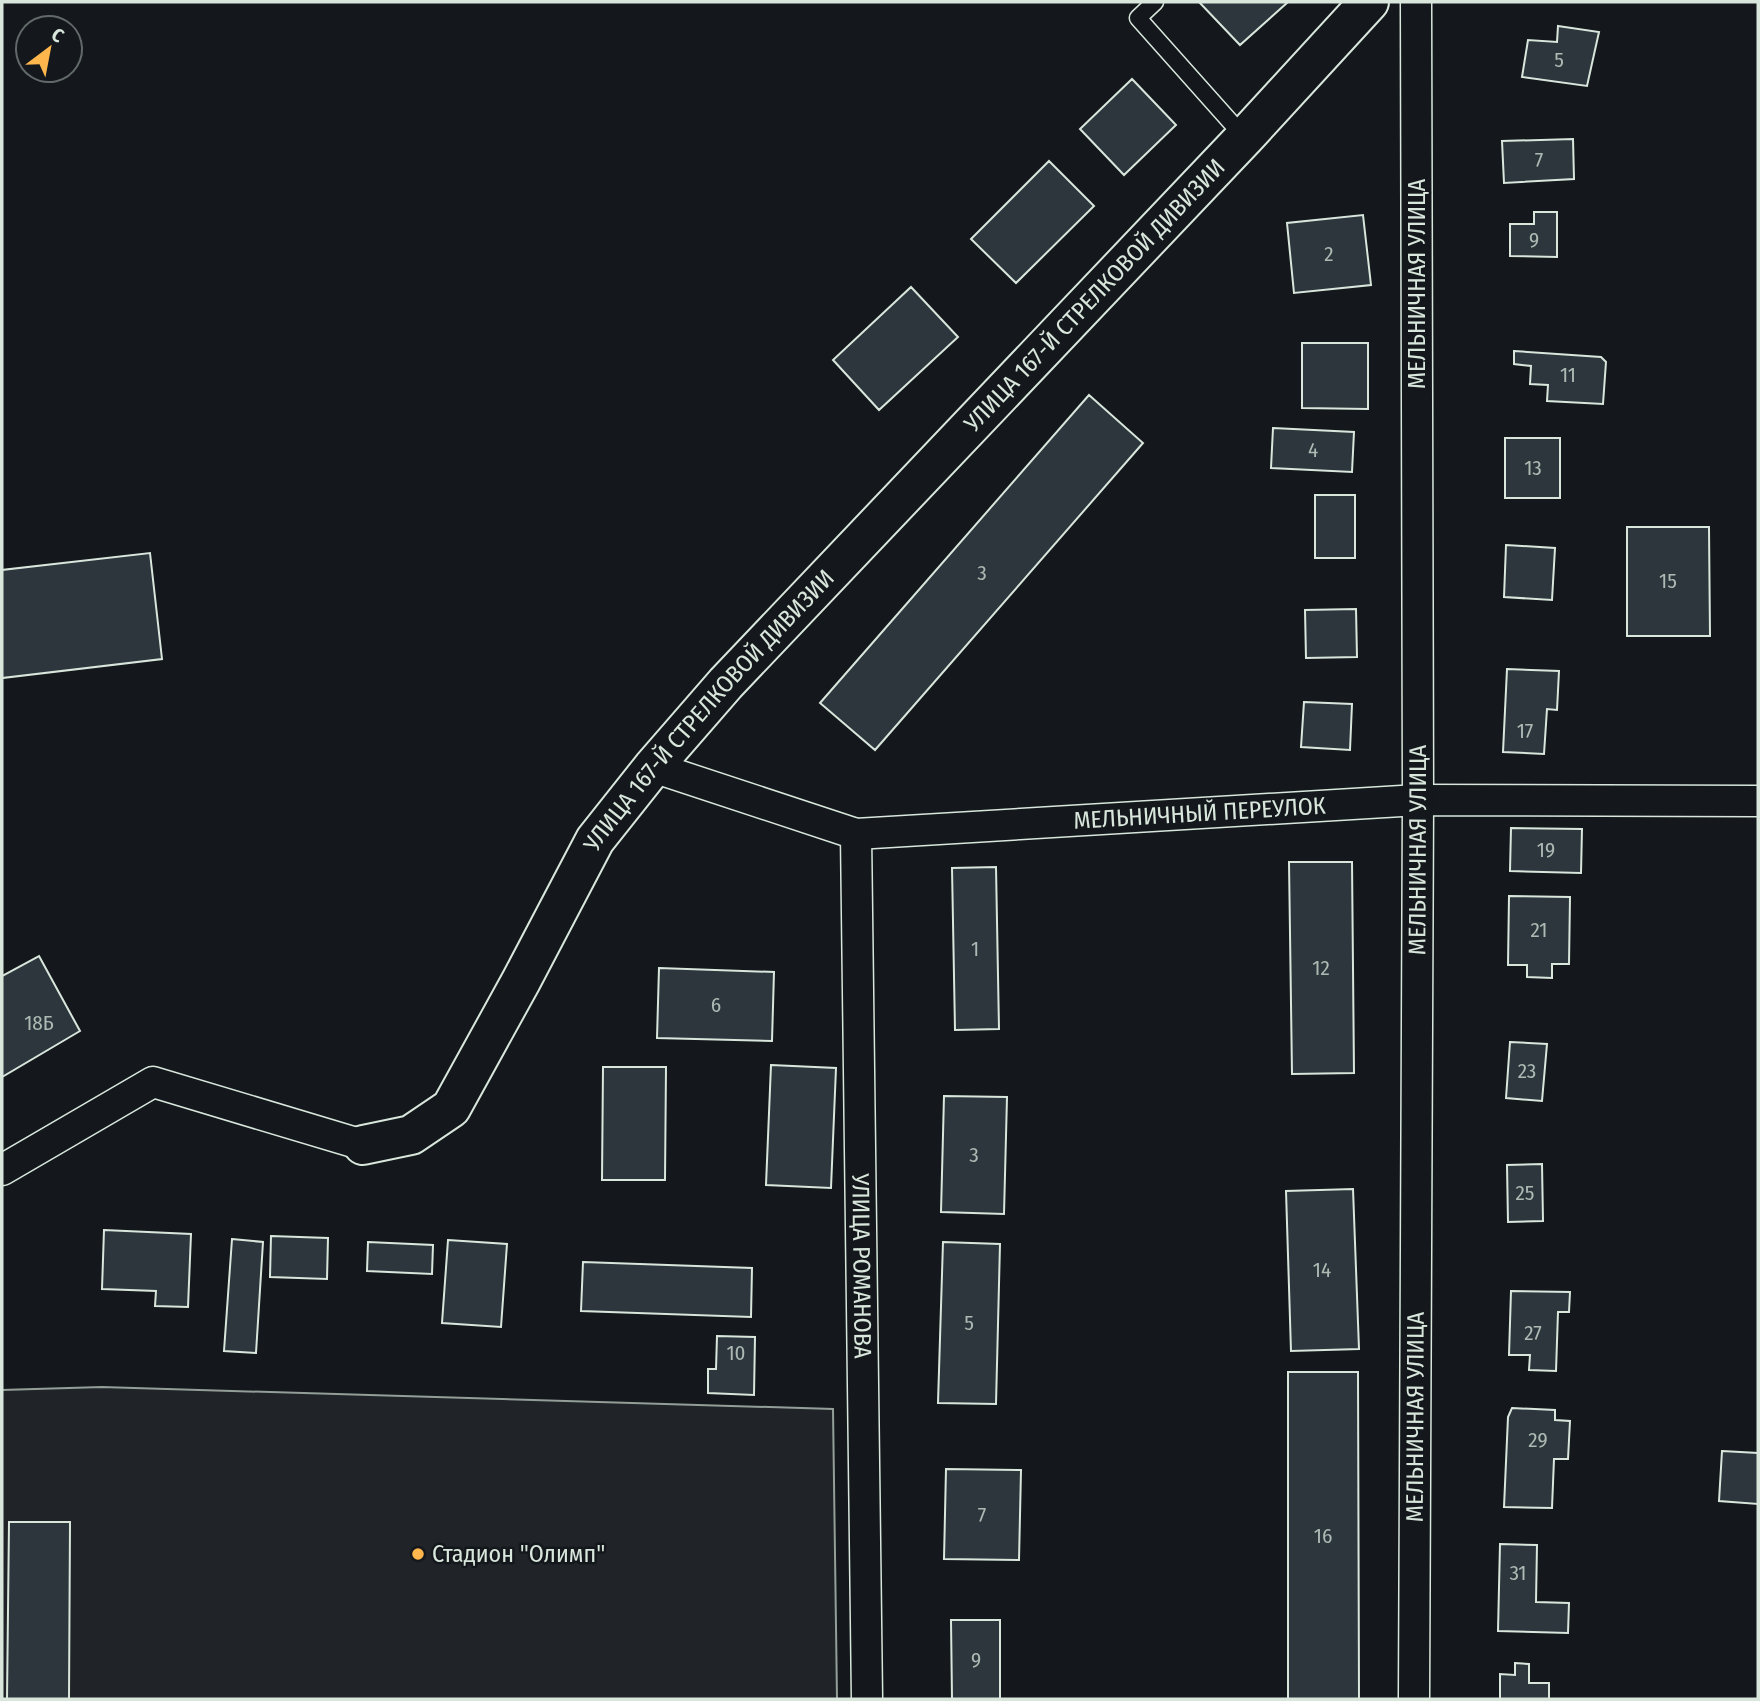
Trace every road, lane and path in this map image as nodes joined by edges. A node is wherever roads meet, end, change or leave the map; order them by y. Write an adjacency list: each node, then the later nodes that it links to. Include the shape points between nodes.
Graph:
1 (1155, 2): 4 (lane, via 1138,18)
2 (1369, 2): 4 (street, УЛИЦА 167-Й СТРЕЛКОВОЙ ДИВИЗИИ)
3 (1416, 2): 6 (street, МЕЛЬНИЧНАЯ УЛИЦА)
4 (1245, 137): 5 (street, УЛИЦА 167-Й СТРЕЛКОВОЙ ДИВИЗИИ, via 726,683)
5 (653, 768): 8 (street, МЕЛЬНИЧНЫЙ ПЕРЕУЛОК); 9 (street, УЛИЦА 167-Й СТРЕЛКОВОЙ ДИВИЗИИ, via 595,840 451,1108 411,1135)
6 (1418, 800): 7 (street, МЕЛЬНИЧНЫЙ ПЕРЕУЛОК); 8 (street, МЕЛЬНИЧНЫЙ ПЕРЕУЛОК); 12 (street, МЕЛЬНИЧНАЯ УЛИЦА)
7 (1758, 801)
8 (856, 834): 11 (street, УЛИЦА РОМАНОВА)
9 (363, 1145): 10 (street, УЛИЦА 167-Й СТРЕЛКОВОЙ ДИВИЗИИ, via 153,1082)
10 (2, 1170)
11 (867, 1699)
12 (1414, 1699)

